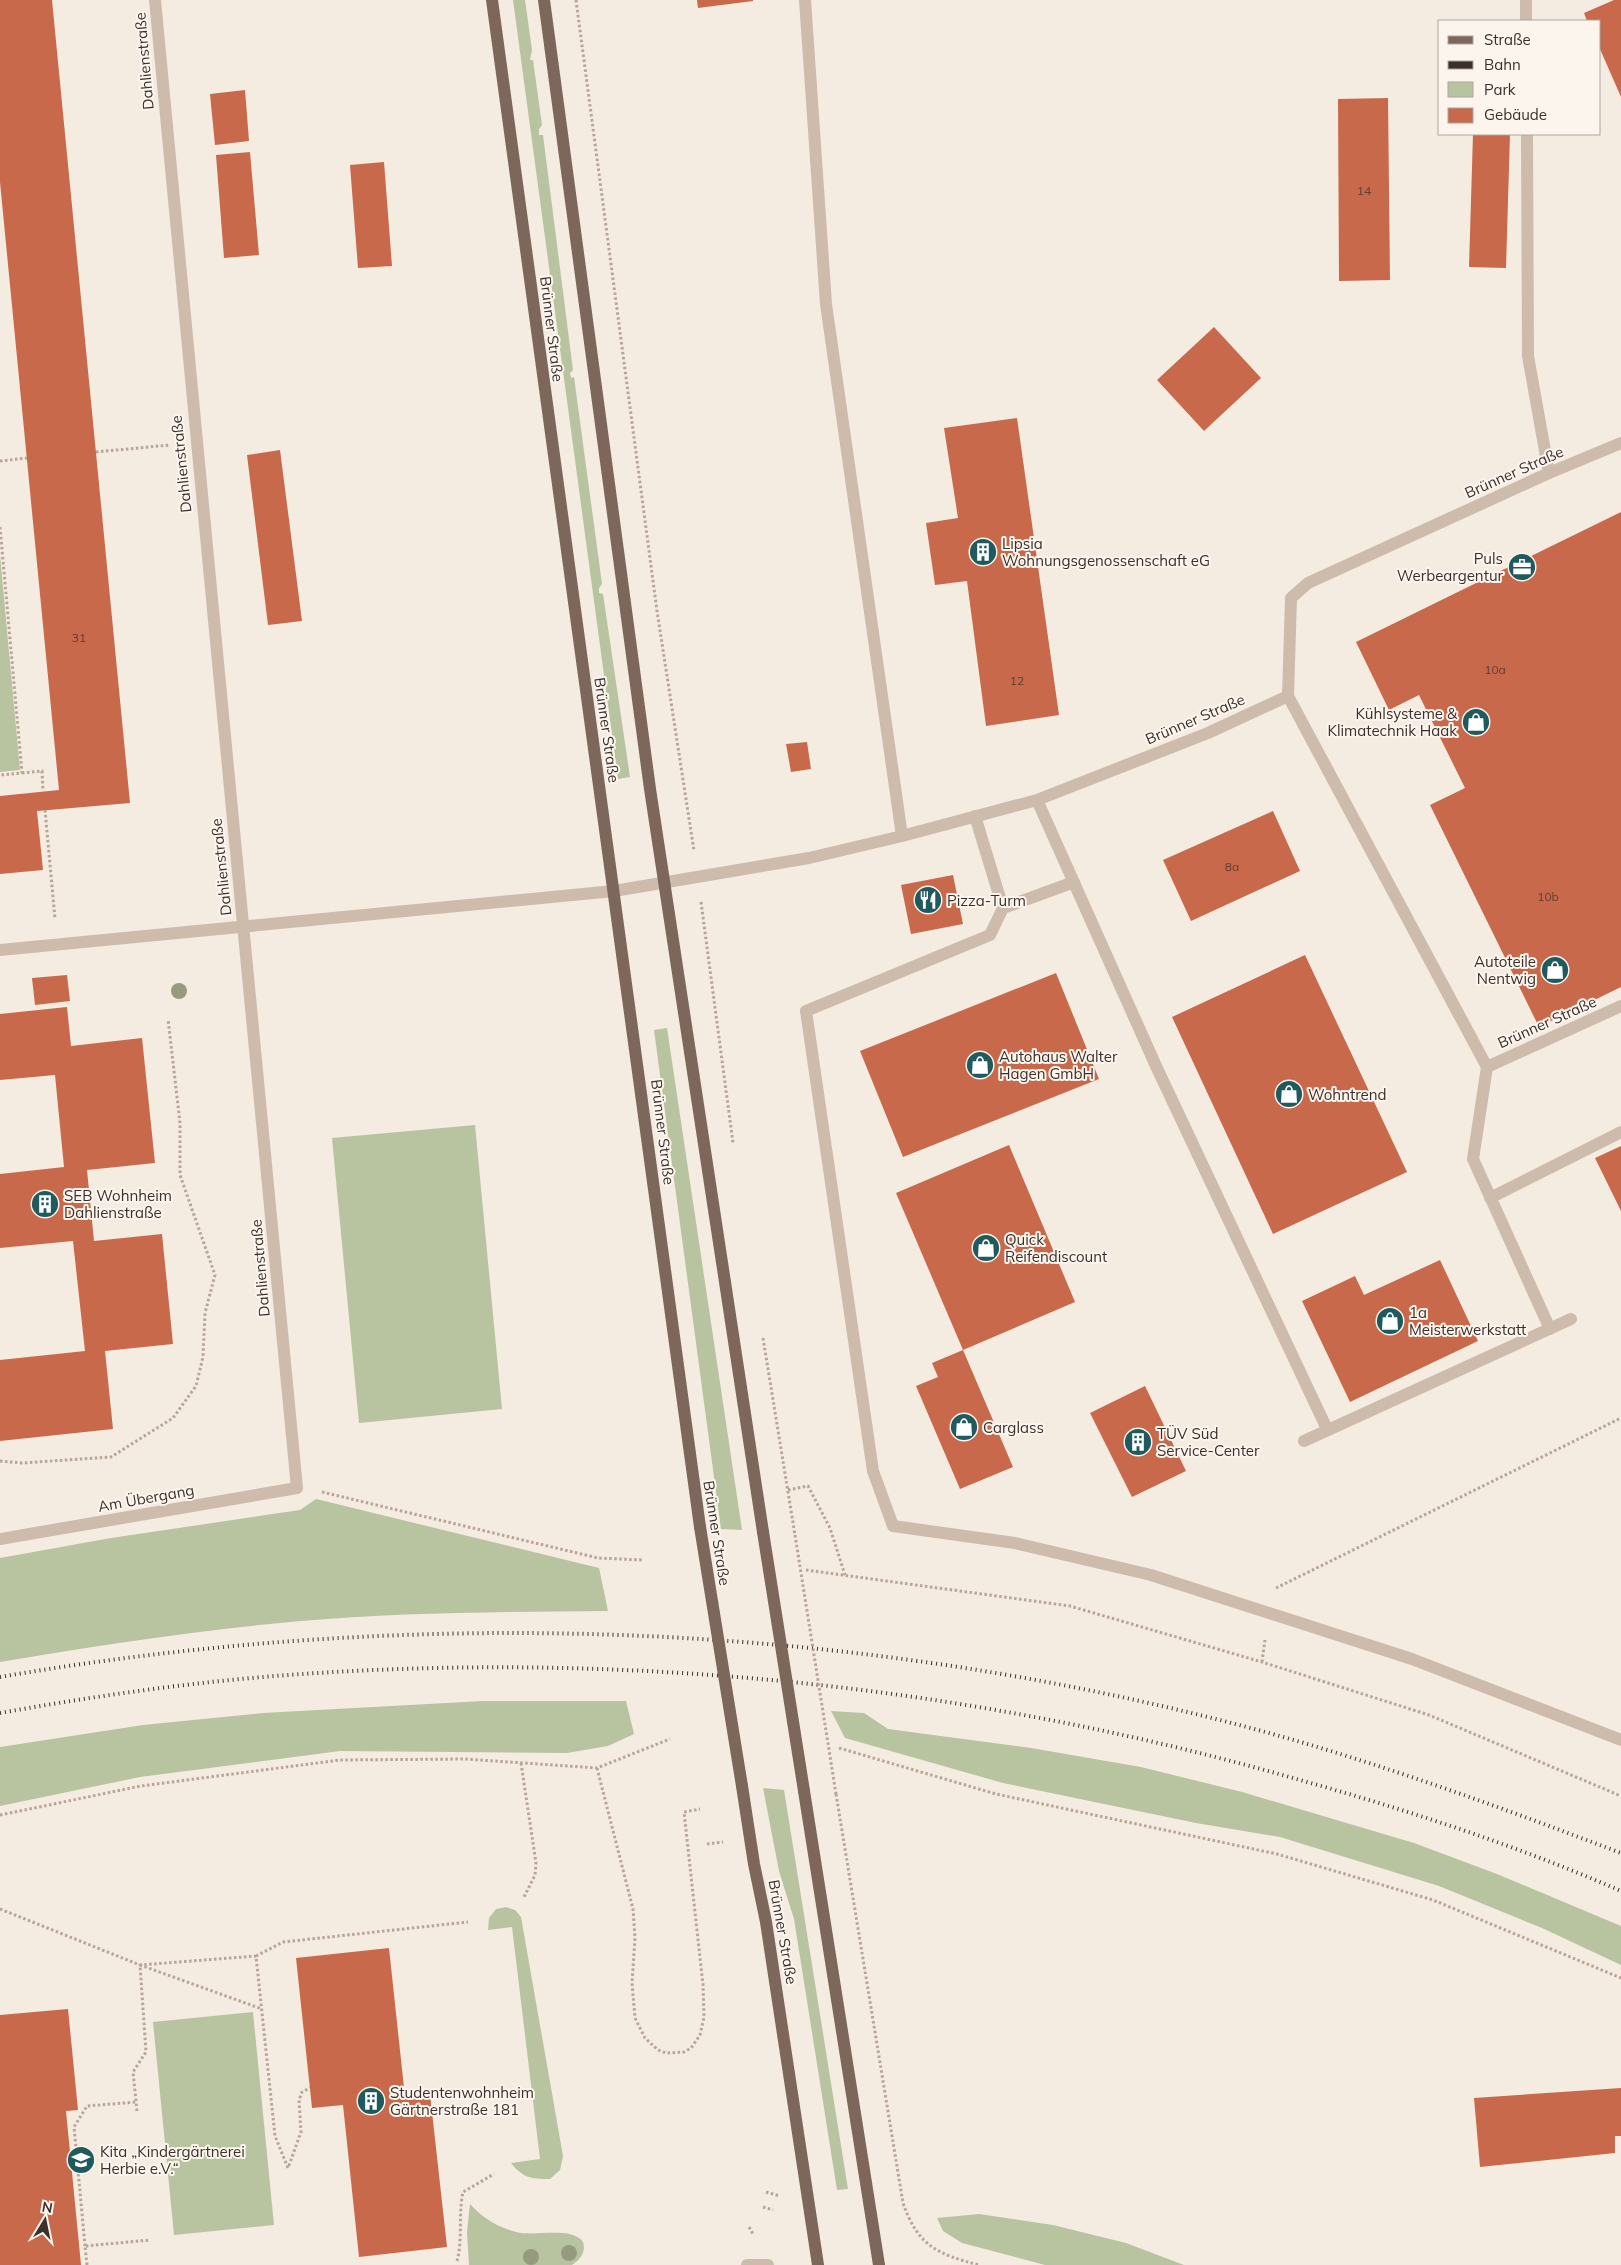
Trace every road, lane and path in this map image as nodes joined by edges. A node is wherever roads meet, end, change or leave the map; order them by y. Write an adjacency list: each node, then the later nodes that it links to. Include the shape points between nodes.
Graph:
1 (155, 0): 9 (street, Dahlienstraße)
2 (492, 0): 27 (main road, Brünner Straße)
3 (544, 0): 26 (main road)
4 (576, 0): 24 (path, via 656,601)
5 (805, 0): 23 (street, via 826,304)
6 (1526, 0): 7 (street)
7 (1526, 20)
8 (1527, 135): 14 (street, via 1528,356)
9 (195, 442): 11 (path); 30 (street, Dahlienstraße)
10 (1621, 443): 14 (street, Brünner Straße)
11 (96, 452)
12 (27, 458): 13 (path)
13 (0, 460)
14 (1549, 473): 16 (street, Brünner Straße, via 1308,584 1291,598)
15 (0, 527): 17 (path)
16 (1288, 696): 20 (street, Brünner Straße, via 1208,733); 35 (street)
17 (22, 773): 18 (path); 19 (path, via 42,771)
18 (0, 775)
19 (44, 791)
20 (1037, 800): 22 (street, Brünner Straße); 25 (street)
21 (45, 810): 31 (path)
22 (976, 816): 23 (street, Brünner Straße); 28 (street)
23 (902, 836): 26 (street, Brünner Straße, via 800,860)
24 (693, 838)
25 (1074, 882): 28 (street); 43 (street, via 1156,1066)
26 (664, 883): 27 (street, Dahlienstraße); 84 (main road, bridge)
27 (614, 891): 30 (street, Dahlienstraße); 83 (main road, Brünner Straße, bridge, via 700,1527 766,1922)
28 (1003, 908): 52 (street, via 990,935 806,1012 873,1471 893,1526 1015,1543 1151,1575)
29 (703, 918): 37 (path)
30 (244, 925): 31 (street, Dahlienstraße); 46 (street, Dahlienstraße)
31 (58, 944): 32 (street, Dahlienstraße)
32 (0, 950)
33 (1621, 1006): 35 (street, Brünner Straße)
34 (168, 1019): 45 (path, via 180,1123 180,1175 215,1275 205,1313 203,1357 196,1386 173,1418 111,1458 22,1463)
35 (1487, 1067): 38 (street, via 1472,1159)
36 (1621, 1132): 38 (street)
37 (734, 1146)
38 (1490, 1198): 40 (street)
39 (1571, 1319): 40 (street)
40 (1550, 1329): 43 (street)
41 (762, 1334): 47 (path)
42 (1621, 1418): 52 (path, via 1276,1588)
43 (1327, 1429): 44 (street)
44 (1304, 1441)
45 (0, 1461)
46 (297, 1488): 48 (street, Am Übergang); 49 (path, via 598,1558)
47 (788, 1490): 51 (path, via 808,1486 830,1528); 85 (path, bridge, via 903,2203 917,2233 933,2250)
48 (0, 1539)
49 (643, 1560)
50 (806, 1570): 51 (path)
51 (845, 1575): 53 (path, via 1070,1606)
52 (1268, 1614): 53 (path); 55 (street, via 1412,1659)
53 (1262, 1662): 59 (path, via 1429,1715)
54 (670, 1740): 58 (path)
55 (1621, 1740)
56 (839, 1748): 67 (path, via 996,1794 1277,1854 1433,1900)
57 (521, 1763): 58 (path); 61 (path, via 465,1759 340,1760 141,1786); 62 (path, via 536,1863 535,1875)
58 (597, 1768): 60 (path, via 633,1909 632,1983 636,2018 645,2038 666,2053 684,2052 691,2048 700,2036 704,2017 684,1812)
59 (1621, 1796)
60 (700, 1809)
61 (0, 1815)
62 (524, 1897)
63 (0, 1909): 66 (path)
64 (468, 1922): 65 (path, via 283,1942)
65 (256, 1956): 66 (path); 68 (path)
66 (140, 1965): 68 (path); 70 (path, via 146,2052 134,2072)
67 (1621, 1978)
68 (262, 2009): 69 (path, via 275,2136 288,2168 301,2132 298,2100 302,2092)
69 (310, 2088)
70 (136, 2102): 71 (path); 78 (path, via 88,2106 74,2127)
71 (137, 2111)
72 (494, 2174): 79 (path, via 463,2192)
73 (764, 2208): 74 (path)
74 (773, 2210)
75 (749, 2227): 76 (path)
76 (753, 2234)
77 (150, 2240): 78 (path)
78 (85, 2246): 80 (path)
79 (457, 2261)
80 (87, 2265)
81 (747, 2265): 82 (street)
82 (768, 2265)
83 (818, 2265)
84 (879, 2265)
85 (978, 2265)

